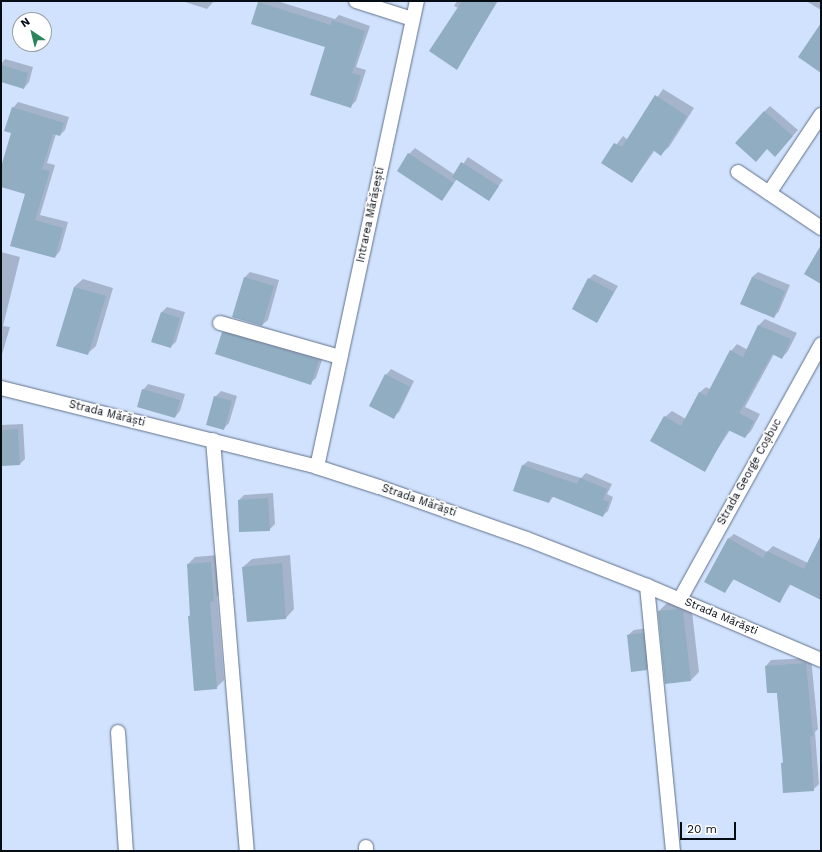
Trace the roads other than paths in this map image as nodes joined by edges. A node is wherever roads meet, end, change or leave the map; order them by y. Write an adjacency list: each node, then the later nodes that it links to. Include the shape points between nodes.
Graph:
1 (356, 1): 3 (street)
2 (418, 1): 3 (street, Intrarea Mărășești)
3 (412, 20): 10 (street, Intrarea Mărășești)
4 (821, 115): 6 (street)
5 (738, 172): 6 (street)
6 (769, 193): 7 (street)
7 (821, 228)
8 (220, 323): 10 (street)
9 (821, 345): 15 (street, Strada George Coșbuc)
10 (340, 357): 13 (street, Intrarea Mărășești)
11 (1, 388): 12 (street, Strada Mărăști)
12 (213, 440): 13 (street, Strada Mărăști); 19 (street)
13 (317, 468): 14 (street, Strada Mărăști, via 527,539)
14 (647, 586): 15 (street, Strada Mărăști); 20 (street)
15 (680, 599): 16 (street, Strada Mărăști)
16 (821, 660)
17 (118, 732): 18 (street)
18 (126, 851)
19 (247, 851)
20 (673, 851)

